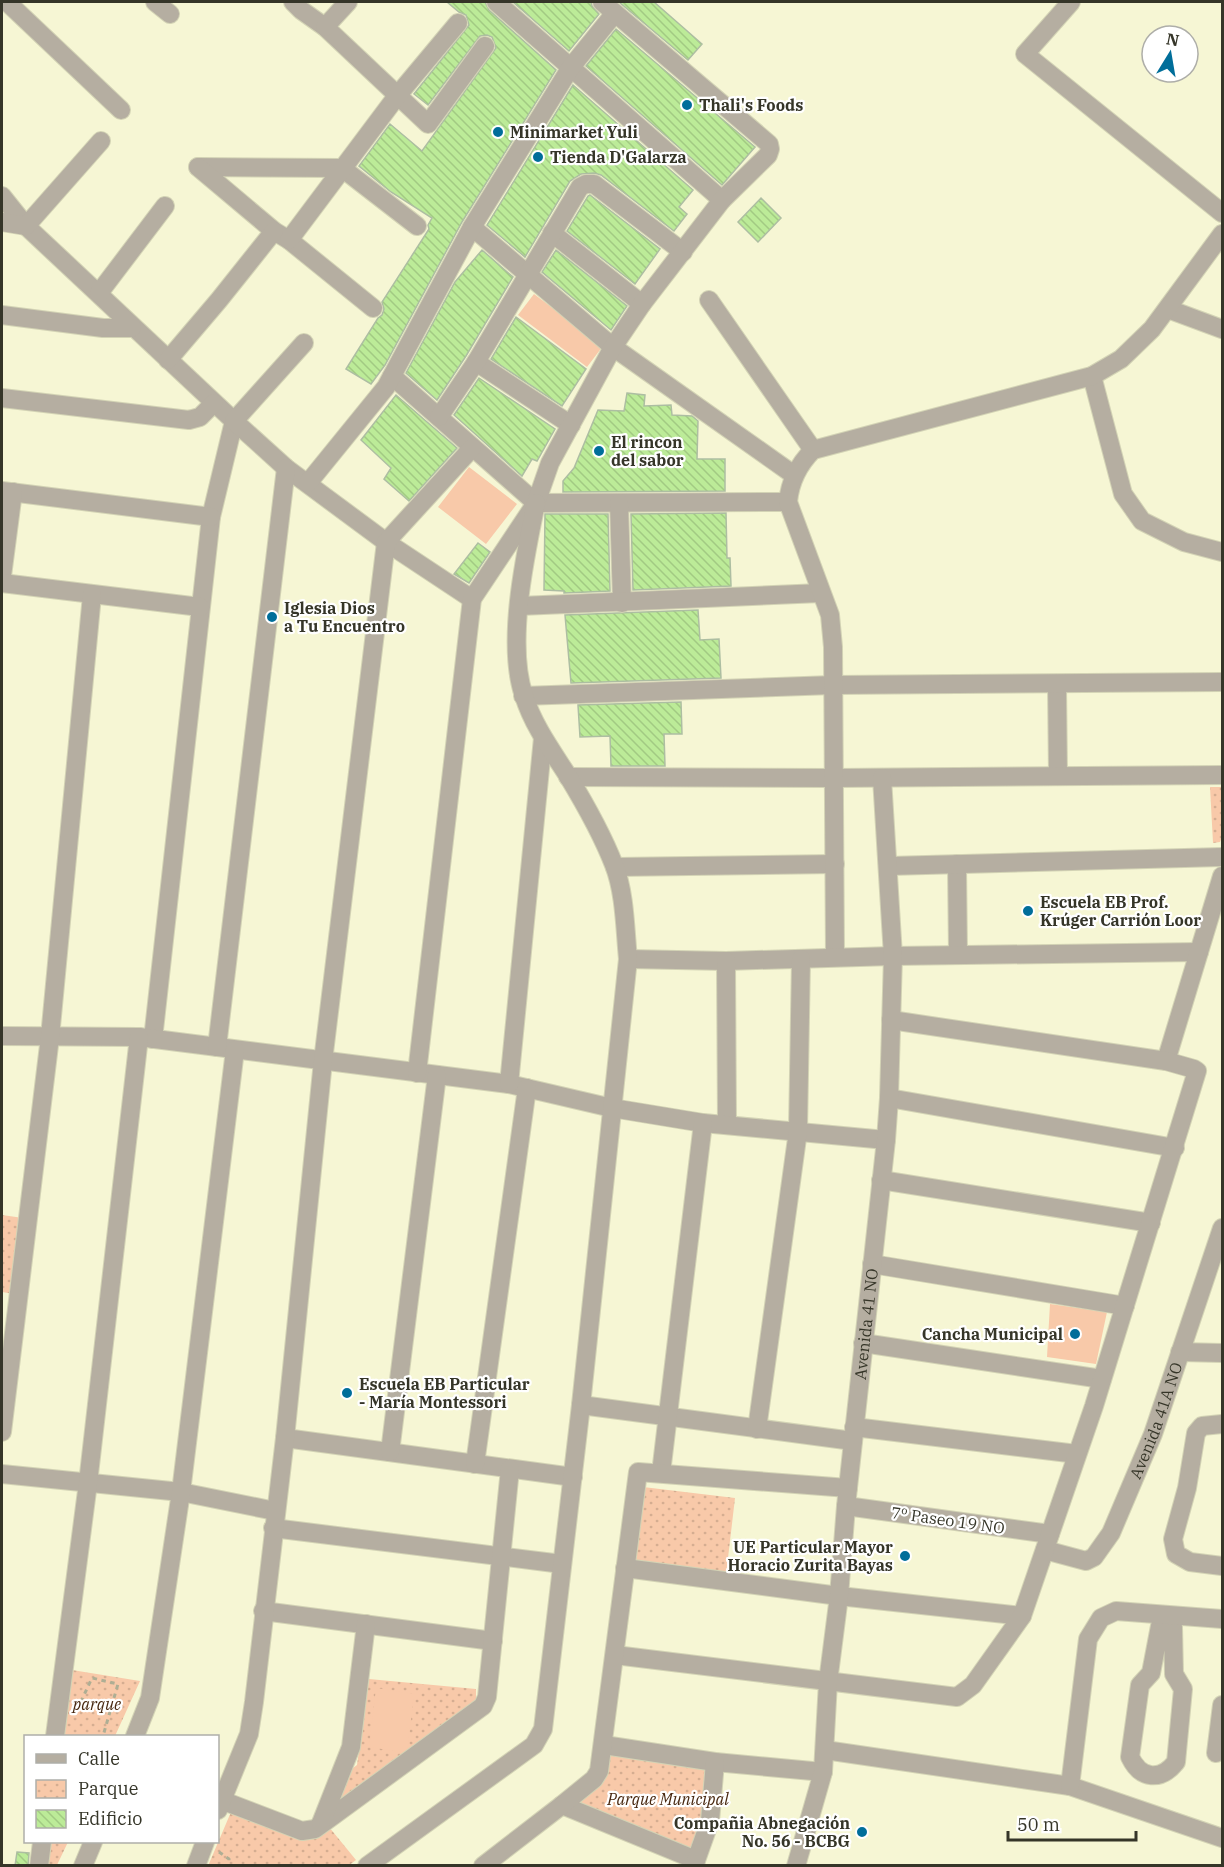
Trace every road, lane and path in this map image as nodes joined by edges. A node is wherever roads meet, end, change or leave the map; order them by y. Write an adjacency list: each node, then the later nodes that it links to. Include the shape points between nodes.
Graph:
1 (7, 2): 14 (street)
2 (155, 2): 8 (street)
3 (293, 2): 10 (street)
4 (348, 2): 10 (street)
5 (496, 2): 12 (street)
6 (1071, 2): 20 (street, via 1025,54)
7 (608, 7): 12 (street); 18 (street, via 769,144 768,155)
8 (170, 14)
9 (458, 24): 13 (street)
10 (325, 27): 13 (street)
11 (485, 46): 13 (street, via 428,124)
12 (571, 67): 18 (street); 24 (street)
13 (397, 96): 16 (street)
14 (121, 110)
15 (100, 141): 22 (street)
16 (342, 168): 23 (street); 27 (street); 27 (street, via 198,167)
17 (2, 196): 22 (street)
18 (722, 200): 28 (street)
19 (165, 206): 30 (street)
20 (1222, 213)
21 (2, 222): 22 (street)
22 (26, 226): 30 (street)
23 (417, 226)
24 (472, 227): 29 (street); 42 (street)
25 (552, 233): 28 (street, via 580,188 594,184); 29 (street); 32 (street)
26 (1222, 234): 34 (street)
27 (281, 236): 33 (street); 40 (street)
28 (683, 252): 32 (street)
29 (528, 274): 39 (street); 41 (street)
30 (99, 293): 36 (street)
31 (709, 300): 50 (street)
32 (642, 304): 39 (street)
33 (373, 308)
34 (1168, 309): 37 (street); 43 (street, via 1121,359)
35 (2, 315): 36 (street)
36 (132, 328): 40 (street)
37 (1222, 329)
38 (304, 343): 47 (street)
39 (613, 346): 48 (street); 52 (street)
40 (168, 360): 45 (street)
41 (476, 362): 46 (street); 48 (street)
42 (392, 376): 46 (street); 53 (street)
43 (1092, 376): 50 (street); 60 (street, via 1123,495 1142,521 1184,542)
44 (2, 398): 45 (street, via 189,420 200,417)
45 (214, 403): 47 (street)
46 (439, 417): 49 (street)
47 (234, 422): 51 (street); 58 (street)
48 (571, 425): 56 (street, via 550,463)
49 (472, 447): 56 (street); 59 (street)
50 (813, 450): 52 (street)
51 (286, 468): 53 (street); 96 (street)
52 (795, 475): 55 (street)
53 (308, 483): 59 (street)
54 (8, 491): 58 (street); 61 (street)
55 (788, 502): 57 (street); 63 (street)
56 (536, 503): 57 (street); 65 (street); 67 (street)
57 (619, 503): 66 (street)
58 (211, 517): 68 (street)
59 (386, 542): 65 (street); 97 (street)
60 (1222, 552)
61 (2, 576)
62 (2, 584): 64 (street)
63 (821, 593): 66 (street); 71 (street, via 830,615)
64 (92, 595): 68 (street); 94 (street)
65 (472, 599): 99 (street)
66 (621, 603): 67 (street)
67 (520, 606): 72 (street, via 516,649)
68 (200, 607): 95 (street)
69 (1222, 682): 70 (street)
70 (1057, 684): 71 (street); 75 (street)
71 (834, 685): 72 (street); 77 (street)
72 (523, 696): 73 (street)
73 (543, 738): 76 (street); 101 (street)
74 (1222, 775): 75 (street)
75 (1058, 776): 78 (street)
76 (568, 777): 77 (street); 83 (street)
77 (834, 778): 78 (street); 80 (street)
78 (882, 778): 82 (street, Avenida 41 NO)
79 (1222, 857): 81 (street)
80 (835, 864): 83 (street); 88 (street)
81 (957, 864): 82 (street); 86 (street)
82 (889, 866): 87 (street, Avenida 41 NO)
83 (615, 867): 90 (street)
84 (1222, 876): 85 (street)
85 (1199, 952): 86 (street); 98 (street)
86 (958, 955): 87 (street)
87 (893, 956): 88 (street); 92 (street, Avenida 41 NO)
88 (835, 957): 89 (street)
89 (801, 958): 91 (street); 107 (street)
90 (628, 959): 91 (street); 104 (street)
91 (726, 961): 106 (street)
92 (891, 1020): 98 (street); 103 (street, Avenida 41 NO)
93 (2, 1036): 94 (street)
94 (50, 1037): 95 (street); 123 (street)
95 (146, 1038): 96 (street); 133 (street)
96 (226, 1048): 97 (street); 134 (street)
97 (323, 1060): 99 (street); 125 (street)
98 (1166, 1061): 109 (street, via 1197,1071)
99 (417, 1073): 100 (street)
100 (437, 1075): 101 (street); 126 (street)
101 (508, 1084): 102 (street)
102 (527, 1088): 104 (street); 128 (street)
103 (889, 1098): 108 (street, Avenida 41 NO); 109 (street)
104 (612, 1108): 105 (street); 119 (street)
105 (703, 1123): 106 (street); 120 (street)
106 (727, 1125): 107 (street)
107 (798, 1131): 108 (street); 122 (street)
108 (885, 1140): 110 (street, Avenida 41 NO)
109 (1175, 1148): 111 (street)
110 (881, 1180): 111 (street); 113 (street, Avenida 41 NO)
111 (1151, 1222): 114 (street)
112 (1222, 1228): 116 (street, Avenida 41A NO)
113 (872, 1264): 114 (street); 115 (street, Avenida 41 NO)
114 (1125, 1306): 118 (street)
115 (863, 1343): 118 (street); 124 (street, Avenida 41 NO)
116 (1180, 1352): 117 (street); 137 (street, Avenida 41A NO, via 1153,1434 1111,1533 1095,1557 1086,1561)
117 (1222, 1353)
118 (1102, 1379): 127 (street)
119 (581, 1405): 120 (street); 132 (street)
120 (667, 1418): 122 (street); 130 (street)
121 (1222, 1424): 140 (street, via 1202,1426 1196,1433 1173,1539 1176,1554 1190,1562)
122 (757, 1429): 124 (street)
123 (2, 1432)
124 (853, 1434): 127 (street); 135 (street, Avenida 41 NO)
125 (285, 1438): 126 (street); 136 (street)
126 (390, 1452): 128 (street)
127 (1077, 1454): 137 (street)
128 (475, 1464): 129 (street)
129 (510, 1469): 132 (street); 138 (street)
130 (660, 1473): 135 (street, 7º Paseo 19 NO); 141 (street, via 638,1472)
131 (2, 1474): 133 (street)
132 (573, 1477): 139 (street)
133 (88, 1483): 134 (street); 153 (street)
134 (181, 1492): 136 (street); 155 (street, via 150,1698)
135 (847, 1497): 137 (street, 7º Paseo 19 NO); 142 (street, Avenida 41 NO)
136 (274, 1520): 138 (street); 143 (street)
137 (1048, 1542): 144 (street)
138 (500, 1557): 139 (street); 148 (street)
139 (562, 1564): 173 (street, via 543,1729 534,1745)
140 (1222, 1566)
141 (625, 1568): 142 (street); 149 (street)
142 (838, 1596): 144 (street); 150 (street, Avenida 41 NO)
143 (263, 1611): 147 (street); 162 (street, via 249,1734)
144 (1022, 1616): 150 (street, via 973,1685 957,1697)
145 (1168, 1616): 145 (street, via 1160,1626 1150,1673 1140,1685 1130,1757 1142,1772 1152,1775 1170,1770 1176,1762 1182,1689 1173,1674 1173,1627); 146 (street); 161 (street, via 1116,1611 1101,1618 1088,1639)
146 (1222, 1619)
147 (366, 1624): 148 (street); 164 (street, via 351,1747)
148 (494, 1641): 164 (street, via 487,1697 478,1711)
149 (615, 1655): 150 (street); 156 (street)
150 (828, 1682): 157 (street, Avenida 41 NO)
151 (1222, 1706): 158 (street)
152 (73, 1718): 154 (path, via 92,1678 118,1684)
153 (55, 1735)
154 (104, 1735)
155 (136, 1735)
156 (604, 1745): 159 (street); 163 (street, via 598,1774)
157 (825, 1750): 160 (street, Avenida 41 NO); 161 (street)
158 (1216, 1753)
159 (714, 1762): 160 (street); 169 (street, via 712,1811)
160 (823, 1772): 175 (street, Avenida 41 NO)
161 (1070, 1786): 165 (street)
162 (219, 1805): 164 (street, via 302,1831 315,1830)
163 (562, 1805): 169 (street); 174 (street)
164 (321, 1823)
165 (1222, 1838)
166 (42, 1843): 170 (street)
167 (93, 1843): 171 (street)
168 (205, 1843): 172 (street)
169 (695, 1863)
170 (39, 1866)
171 (83, 1866)
172 (195, 1866)
173 (367, 1866)
174 (483, 1866)
175 (796, 1866)

